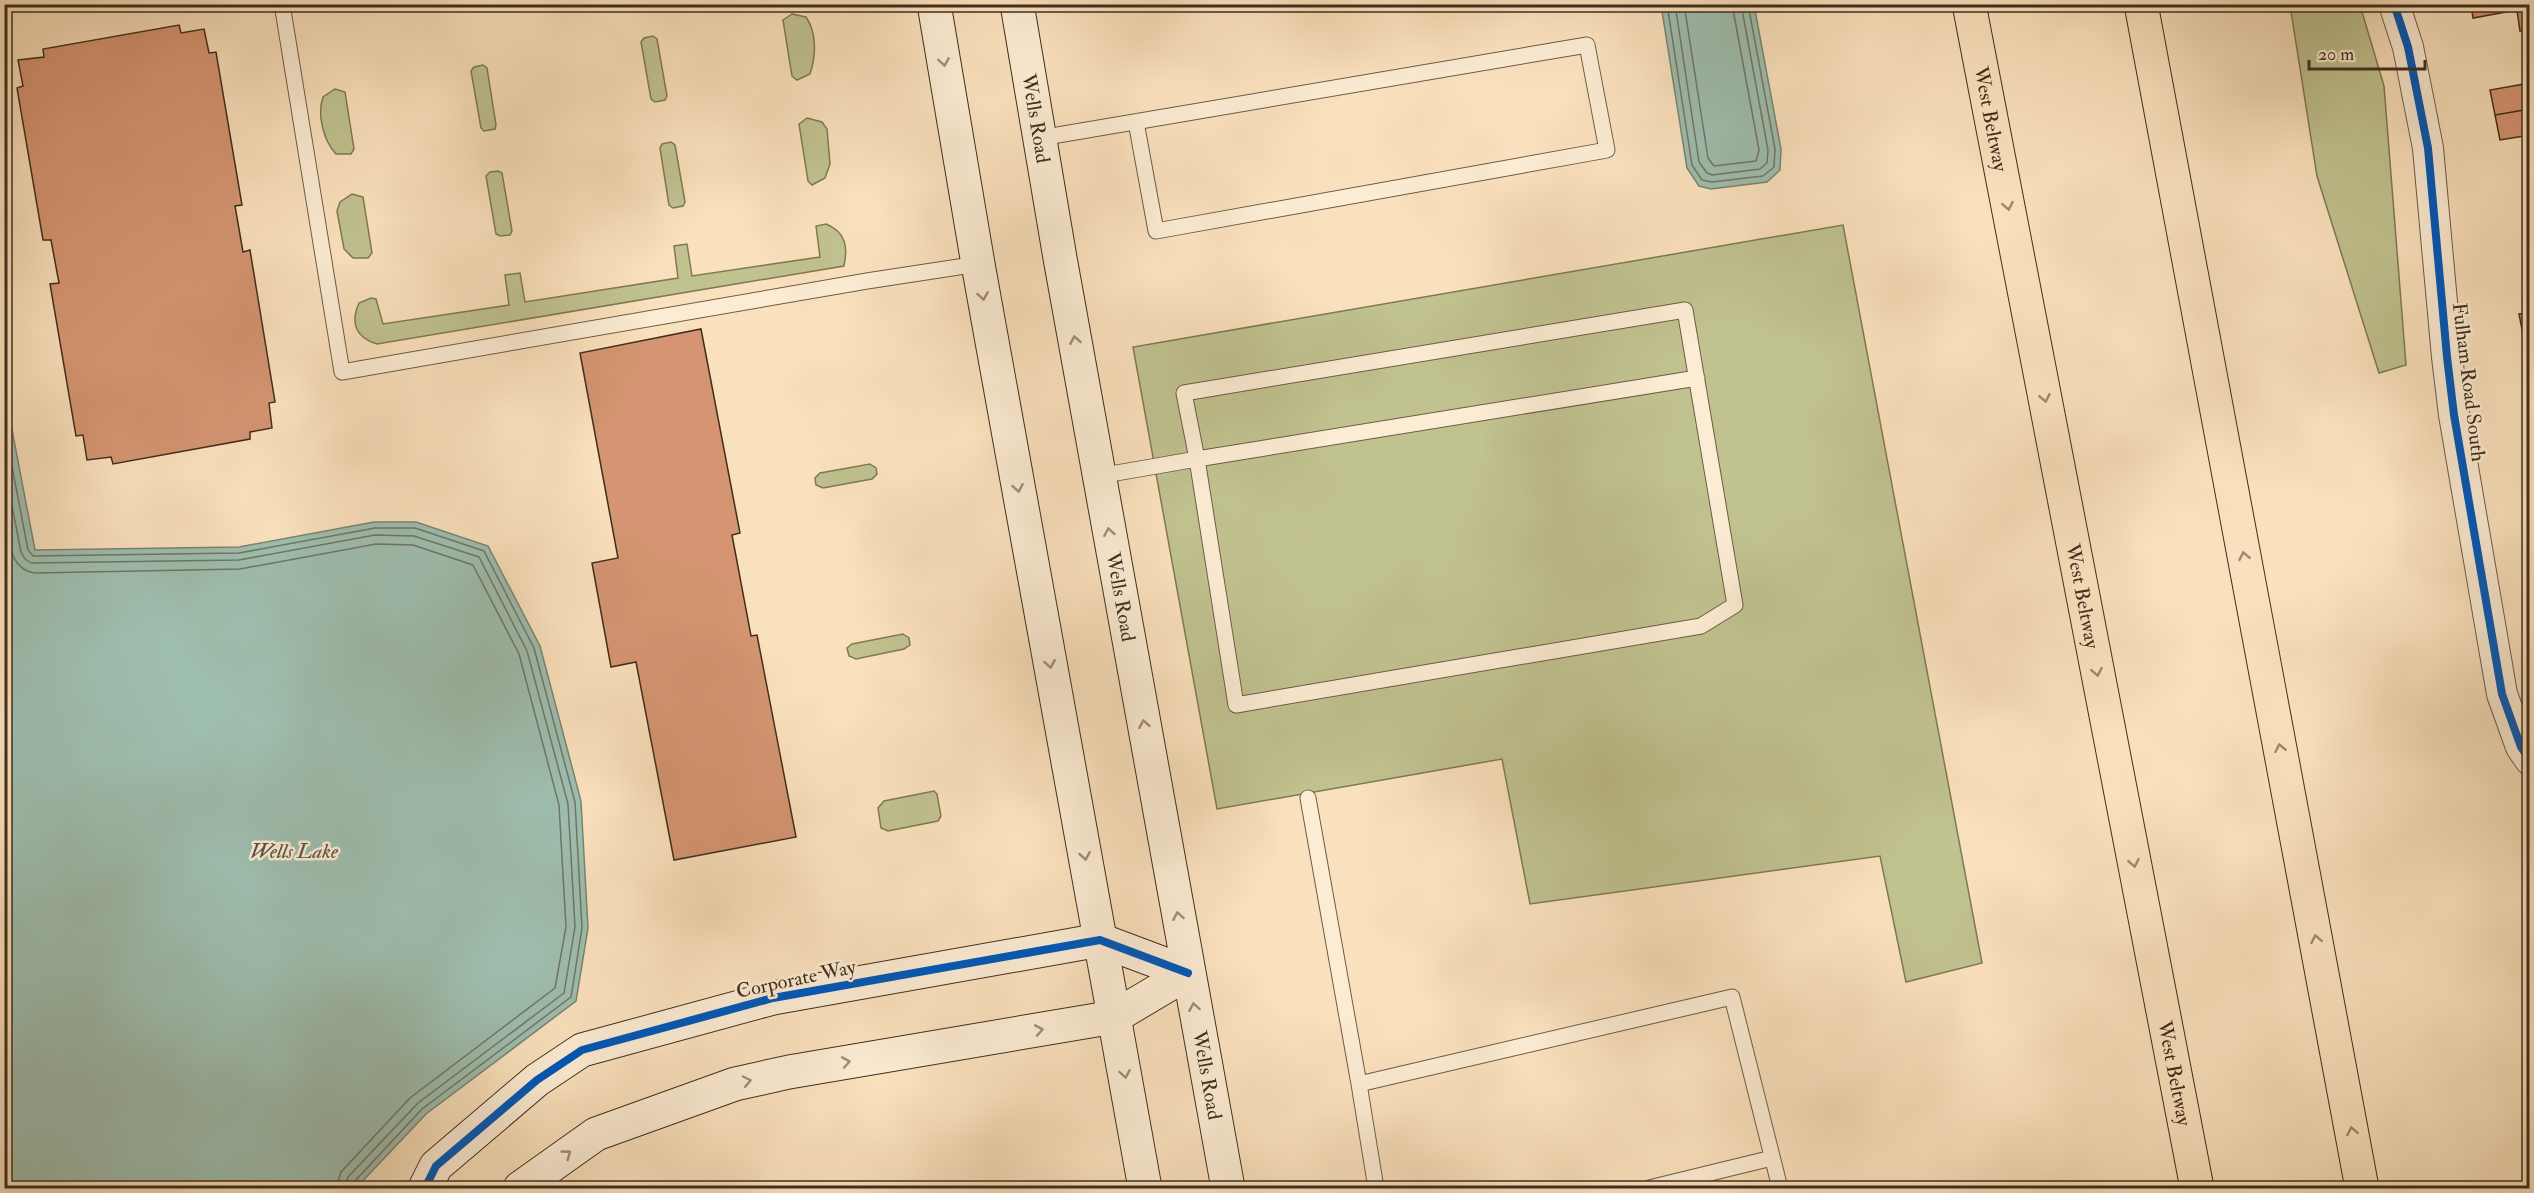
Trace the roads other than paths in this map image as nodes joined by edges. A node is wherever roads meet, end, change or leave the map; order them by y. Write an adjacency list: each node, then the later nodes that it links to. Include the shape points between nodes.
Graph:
1 (282, 4): 9 (lane, via 342,372)
2 (934, 4): 9 (main road, one-way to 9)
3 (1017, 4): 8 (main road, Wells Road)
4 (1969, 4): 27 (highway, West Beltway, one-way to 27)
5 (2141, 4): 28 (highway, one-way to 5)
6 (2394, 4): 13 (street, Fulham Road South, via 2408,47 2428,148 2453,403 2502,694)
7 (1136, 122): 7 (lane, via 1587,45 1607,150 1156,231); 8 (lane)
8 (1040, 138): 12 (main road, Wells Road, one-way to 8)
9 (978, 264): 15 (main road, one-way to 15)
10 (1696, 378): 11 (lane); 11 (lane, via 1684,310 1184,393); 11 (lane, via 1735,605 1701,626 1236,705)
11 (1197, 459): 12 (lane)
12 (1099, 476): 16 (main road, Wells Road, one-way to 12)
13 (2529, 760)
14 (1308, 798): 18 (lane)
15 (1100, 940): 16 (main road); 17 (main road); 20 (main road, Corporate Way, via 773,998 582,1050 537,1080 436,1166)
16 (1188, 973): 17 (main road); 23 (main road, Wells Road, one-way to 16)
17 (1114, 1017): 21 (main road, one-way to 17, via 596,1134 735,1084); 22 (main road, one-way to 22)
18 (1359, 1084): 19 (lane, via 1732,997); 24 (lane)
19 (1772, 1158): 25 (lane); 26 (lane)
20 (424, 1188)
21 (520, 1188)
22 (1145, 1188)
23 (1228, 1188)
24 (1376, 1188)
25 (1649, 1188)
26 (1780, 1188)
27 (2197, 1188)
28 (2362, 1188)

